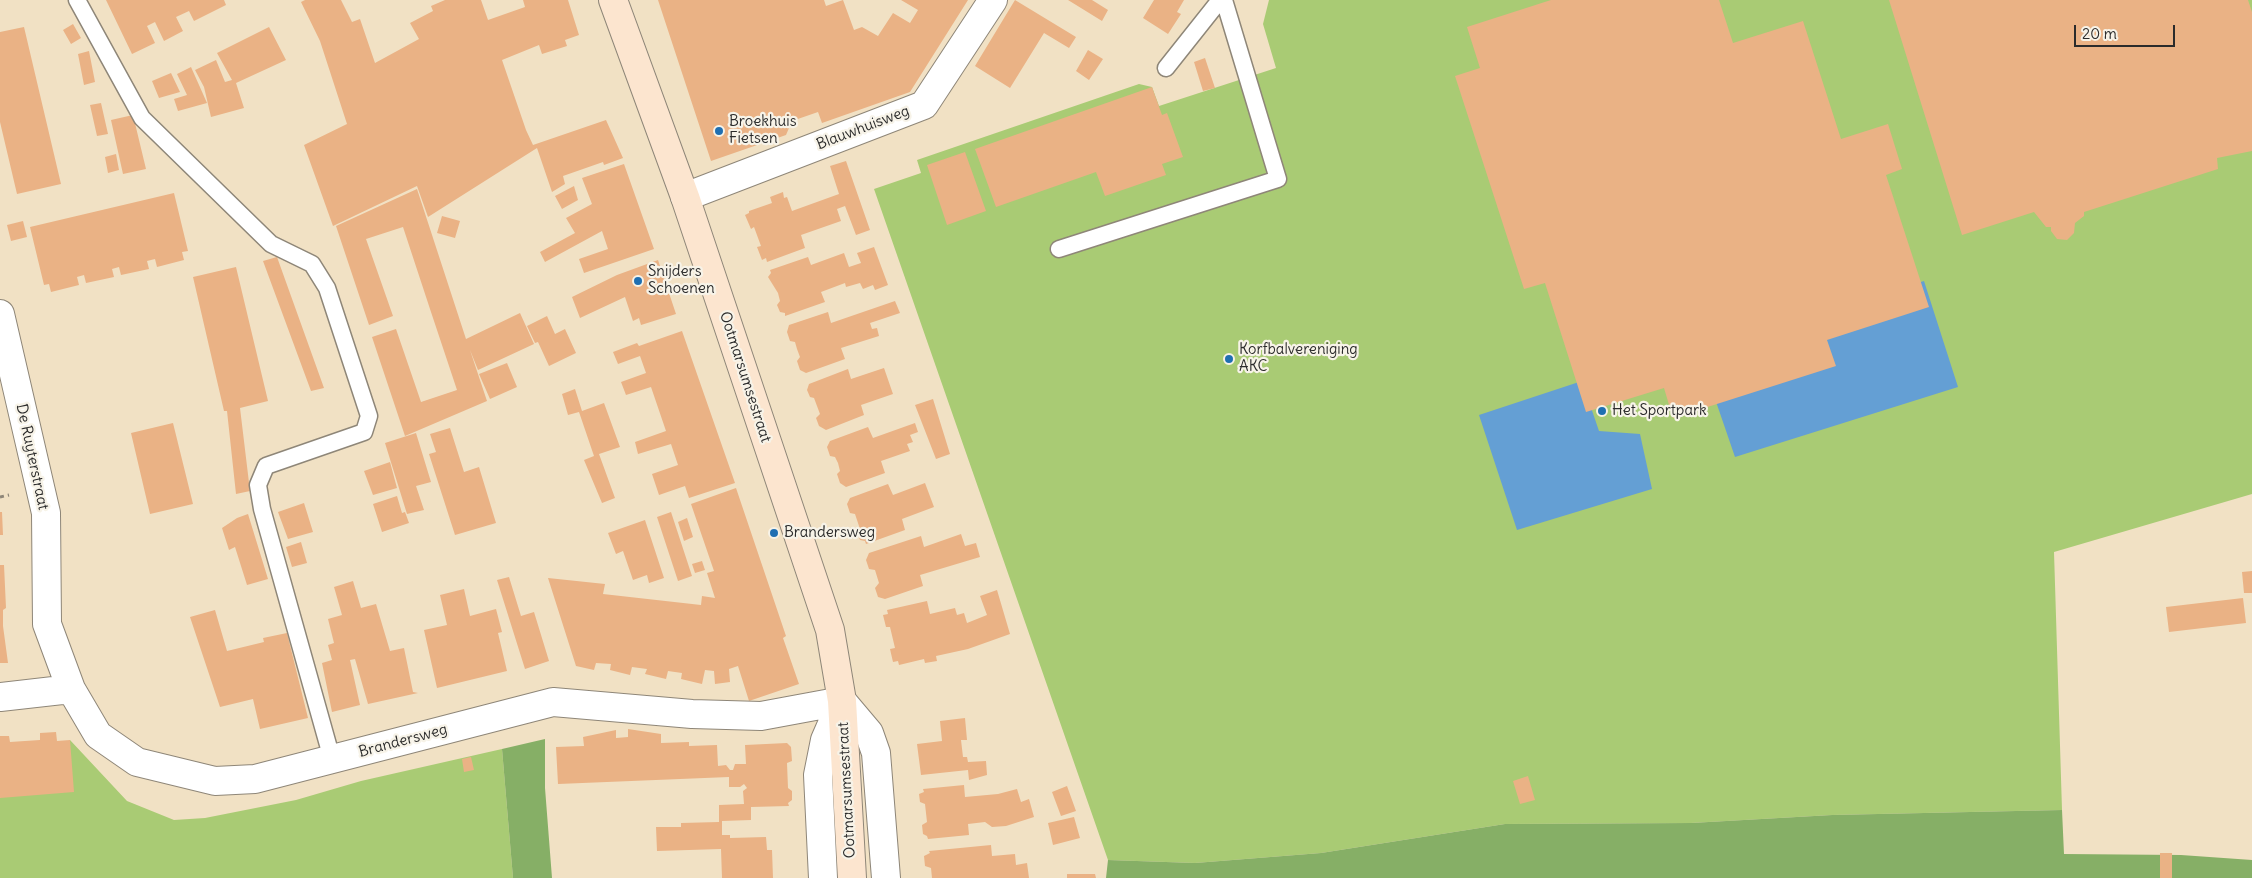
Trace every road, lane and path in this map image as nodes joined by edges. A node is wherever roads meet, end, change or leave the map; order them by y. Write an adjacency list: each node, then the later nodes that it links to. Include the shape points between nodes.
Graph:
1 (76, 0): 13 (lane, via 142,118 271,244 312,264 327,288 369,416 364,432 266,466 258,485)
2 (613, 0): 7 (street, Ootmarsumsestraat)
3 (993, 0): 7 (street, Blauwhuisweg, via 924,105)
4 (1220, 0): 6 (lane)
5 (1224, 0): 8 (lane, via 1278,179)
6 (1166, 68)
7 (685, 197): 12 (street, Ootmarsumsestraat, via 830,630)
8 (1059, 249)
9 (0, 314): 10 (street, De Ruyterstraat, via 46,514 47,624)
10 (70, 689): 11 (street); 13 (street, Brandersweg, via 98,734 137,762 180,774 215,781 255,779)
11 (0, 697)
12 (842, 701): 13 (street, Brandersweg, via 761,716 692,714 553,702); 14 (street, Ootmarsumsestraat, via 825,740 818,775); 15 (street, Ootmarsumsestraat); 16 (street, Ootmarsumsestraat, via 869,733 876,753)
13 (332, 760)
14 (823, 878)
15 (852, 878)
16 (886, 878)

